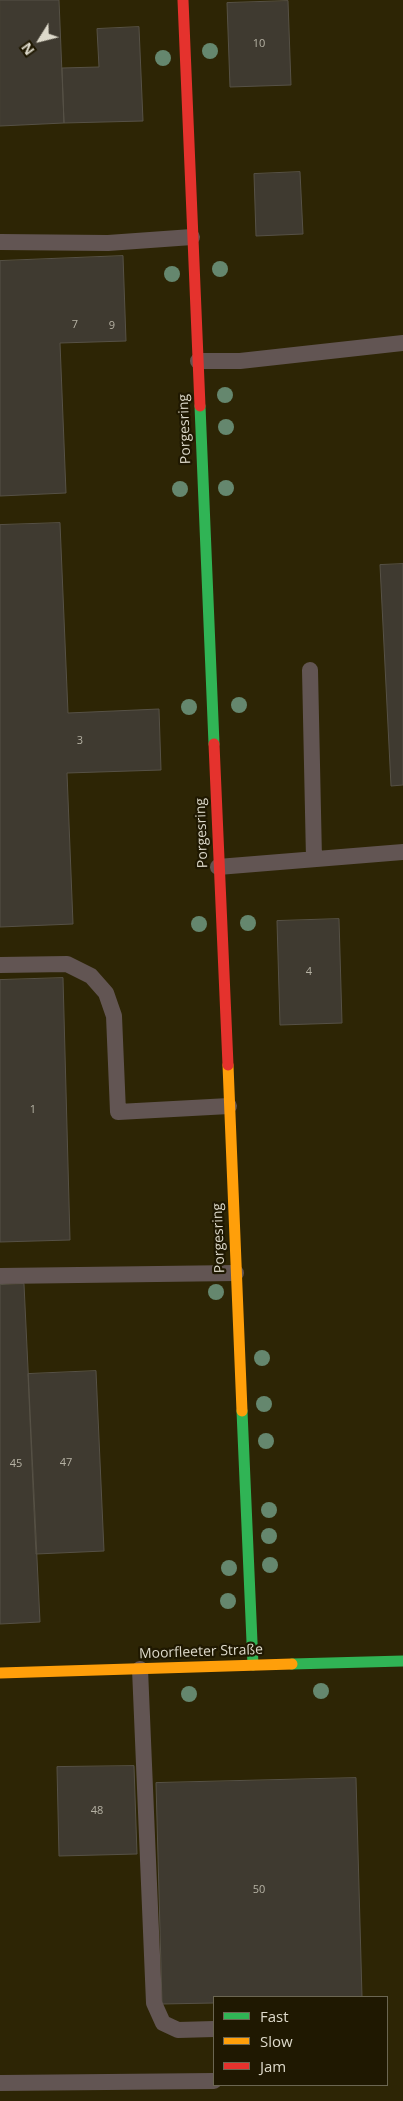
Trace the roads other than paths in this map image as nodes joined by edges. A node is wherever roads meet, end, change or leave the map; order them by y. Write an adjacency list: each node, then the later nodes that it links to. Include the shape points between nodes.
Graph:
1 (183, 0): 2 (street, Porgesring)
2 (192, 237): 3 (lane, via 108,244); 5 (street, Porgesring)
3 (0, 242)
4 (403, 343): 5 (lane, via 240,361)
5 (198, 361): 9 (street, Porgesring)
6 (310, 670): 8 (lane)
7 (403, 852): 8 (lane)
8 (314, 859): 9 (lane)
9 (218, 867): 11 (street, Porgesring)
10 (0, 965): 11 (lane, via 67,964 91,976 106,994 114,1016 118,1112)
11 (229, 1106): 12 (street, Porgesring)
12 (236, 1273): 13 (lane); 15 (street, Porgesring)
13 (0, 1276)
14 (403, 1661): 15 (street, Moorfleeter Straße)
15 (253, 1665): 16 (street, Moorfleeter Straße)
16 (140, 1669): 17 (street, Moorfleeter Straße); 18 (lane, via 154,2003 163,2022 178,2030)
17 (0, 1673)
18 (213, 2029)
19 (213, 2081): 20 (lane)
20 (0, 2083)

